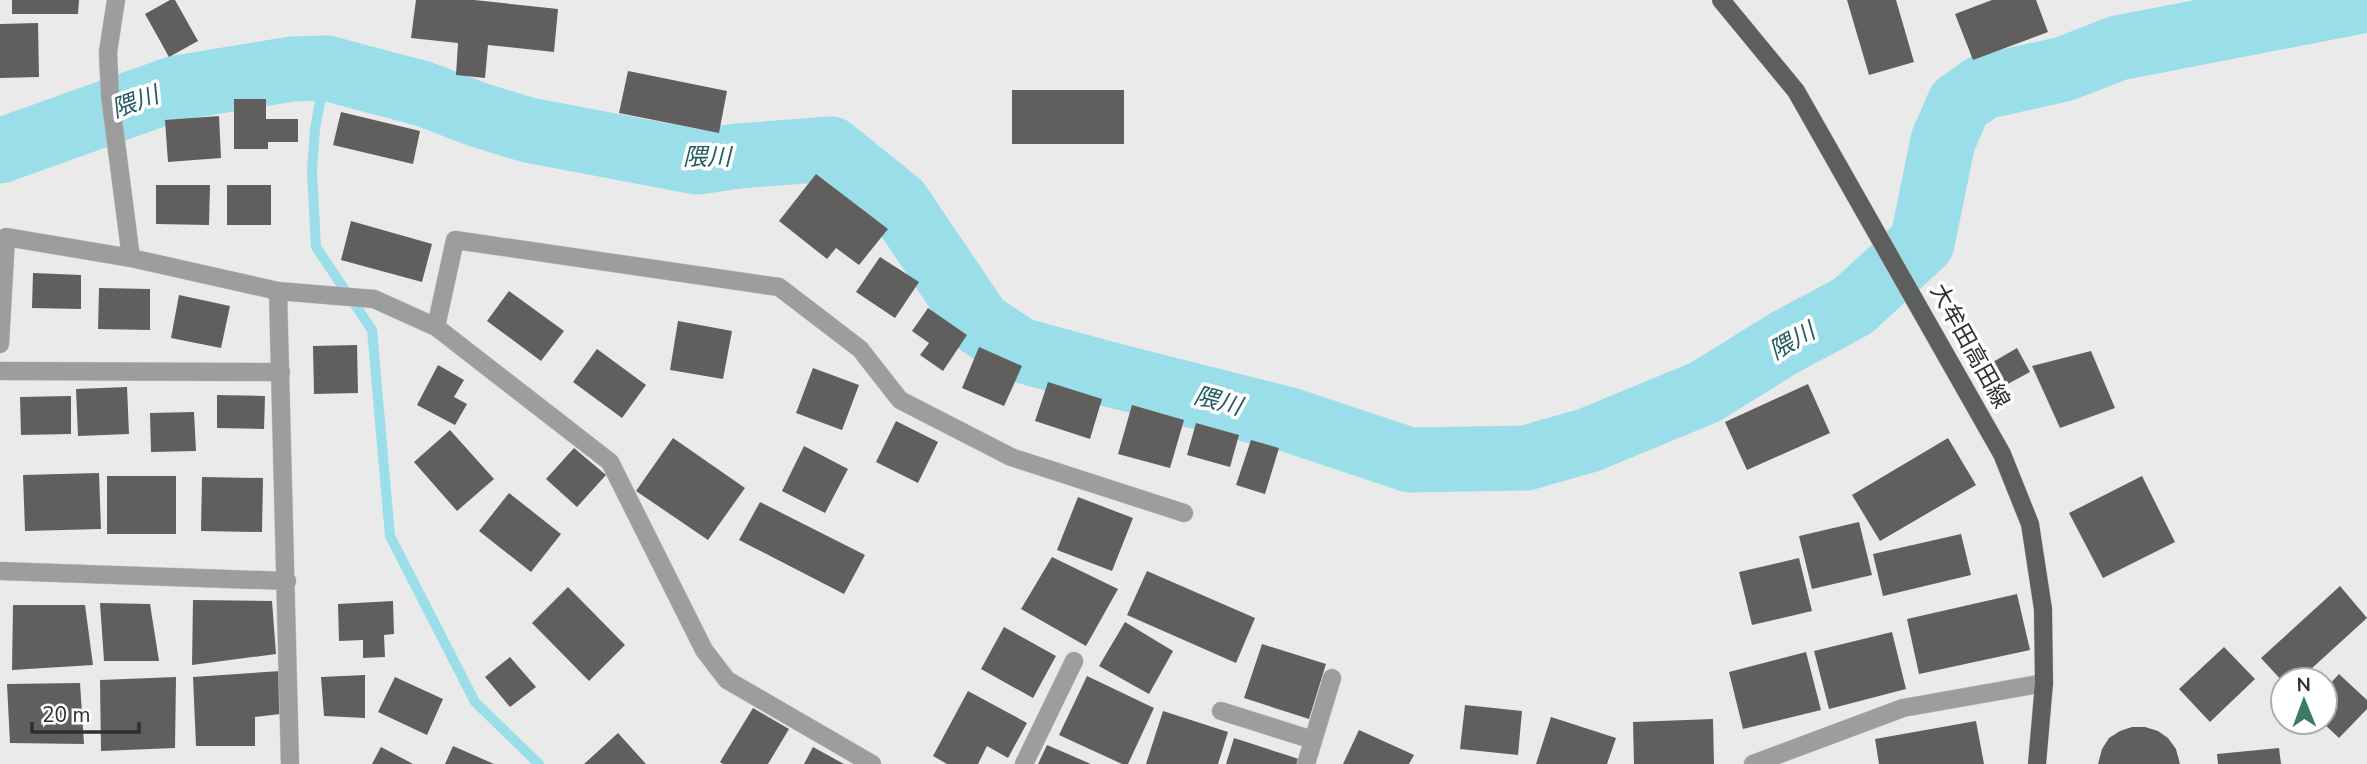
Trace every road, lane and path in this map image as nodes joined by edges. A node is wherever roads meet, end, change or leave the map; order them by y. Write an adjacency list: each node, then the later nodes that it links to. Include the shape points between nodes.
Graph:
1 (116, 0): 4 (street, via 108,52 110,96)
2 (1721, 0): 15 (main road, 大牟田高田線, via 1796,91 2002,454 2029,524 2043,609)
3 (3, 236): 4 (street); 7 (street)
4 (131, 258): 5 (street)
5 (278, 291): 6 (street, via 374,299); 9 (street)
6 (436, 327): 10 (street, via 455,240 779,287 860,349 900,400 1011,457); 19 (street, via 610,462 704,650 727,680)
7 (0, 344)
8 (0, 371): 9 (street)
9 (281, 372): 12 (street)
10 (1184, 513)
11 (0, 571): 12 (street)
12 (287, 581): 18 (street)
13 (1074, 661): 20 (street)
14 (1332, 678): 17 (street)
15 (2044, 683): 22 (street, via 1903,708); 23 (main road, 大牟田高田線)
16 (1221, 711): 17 (street)
17 (1313, 740): 21 (street)
18 (290, 764)
19 (872, 764)
20 (1024, 764)
21 (1306, 764)
22 (1753, 764)
23 (2038, 764)

